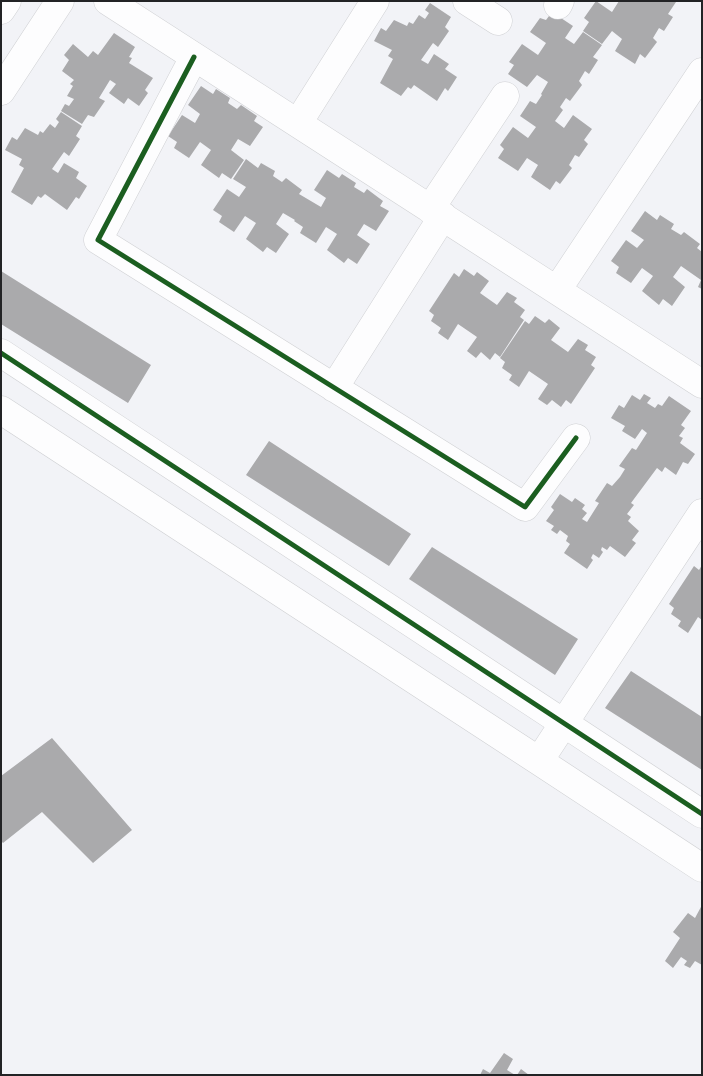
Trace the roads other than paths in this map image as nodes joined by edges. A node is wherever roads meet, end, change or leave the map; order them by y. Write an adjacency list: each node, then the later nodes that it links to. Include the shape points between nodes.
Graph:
1 (7, 1): 6 (street)
2 (60, 1): 10 (street)
3 (108, 1): 8 (street)
4 (375, 1): 12 (street)
5 (466, 1): 7 (street)
6 (1, 10)
7 (498, 21)
8 (194, 56): 12 (street); 17 (street, via 98,240)
9 (702, 72): 14 (street)
10 (1, 91)
11 (505, 96): 13 (street)
12 (298, 124): 13 (street)
13 (436, 213): 14 (street); 17 (street)
14 (557, 290): 16 (street)
15 (1, 353): 21 (street)
16 (702, 384)
17 (334, 388): 19 (street, via 525,508)
18 (1, 410): 22 (street)
19 (576, 438)
20 (702, 513): 21 (street)
21 (564, 723): 22 (street); 23 (street)
22 (539, 760): 24 (street)
23 (702, 814)
24 (702, 868)

